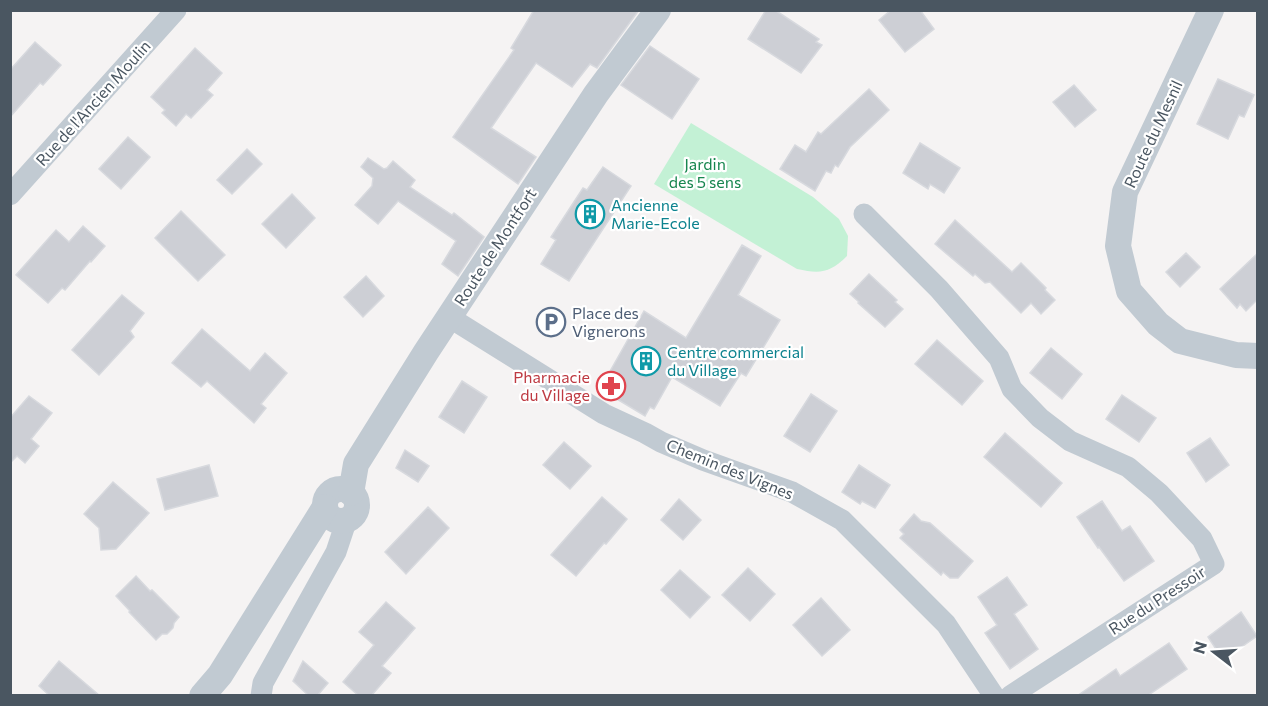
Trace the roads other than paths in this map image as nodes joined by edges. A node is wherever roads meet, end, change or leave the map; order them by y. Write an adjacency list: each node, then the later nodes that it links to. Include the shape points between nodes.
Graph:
1 (176, 10): 4 (street, Rue de l'Ancien Moulin)
2 (658, 10): 6 (street, Route de Montfort, via 596,94)
3 (1211, 10): 7 (street, Route du Mesnil, via 1125,192 1118,246 1130,291 1158,324 1180,341 1236,356)
4 (10, 195)
5 (864, 214): 12 (street, Rue du Pressoir, via 939,289 999,358 1012,389 1040,418 1070,441 1128,467 1202,539 1214,564)
6 (449, 317): 8 (street, Route de Montfort, via 356,464 351,493 333,491 327,498); 11 (street, Chemin des Vignes, via 603,414 703,460 792,492 842,520 945,624)
7 (1257, 356)
8 (336, 513): 9 (street, Route de Montfort); 10 (street, via 336,552 263,683)
9 (202, 696)
10 (261, 696)
11 (994, 696)
12 (1010, 696)

